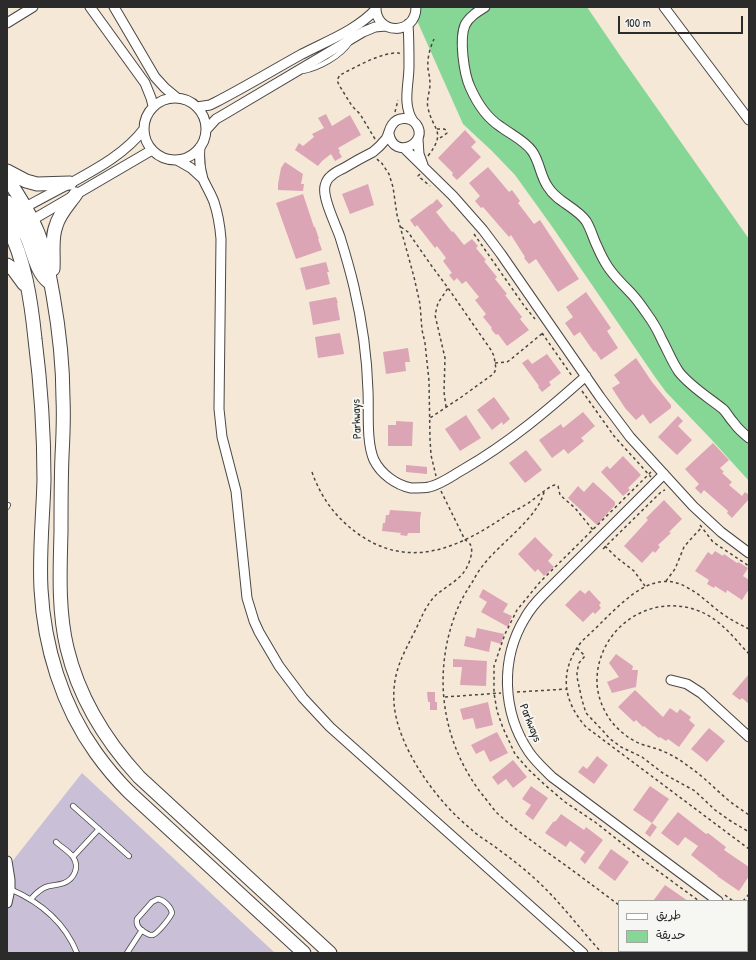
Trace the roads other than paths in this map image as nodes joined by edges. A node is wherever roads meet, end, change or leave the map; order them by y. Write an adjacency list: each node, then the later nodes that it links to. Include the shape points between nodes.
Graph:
1 (33, 7): 8 (street)
2 (90, 7): 14 (street, via 145,83)
3 (114, 7): 13 (street, via 155,77)
4 (485, 7): 41 (street, via 469,19 463,32 466,73 475,97 490,118 532,150 547,187 554,196 585,220 602,258 656,327 679,372 723,410)
5 (664, 7): 17 (street)
6 (376, 8): 10 (street, via 381,22); 15 (street, via 359,25 299,55 216,102)
7 (416, 8): 9 (street)
8 (7, 23)
9 (408, 24): 10 (street, via 404,27); 11 (street)
10 (390, 28): 11 (street, via 402,38); 20 (street, via 375,27 352,38 223,115)
11 (408, 49): 12 (street, via 409,76)
12 (402, 97): 16 (street); 18 (street)
13 (177, 98): 14 (street, via 164,99); 15 (street)
14 (153, 106): 19 (street, via 146,116)
15 (197, 107): 20 (street, via 204,118)
16 (395, 117): 18 (street); 21 (street)
17 (749, 120)
18 (413, 121): 22 (street, via 418,127)
19 (144, 129): 26 (street, via 146,140); 33 (street, via 134,141 88,174)
20 (206, 130): 24 (street)
21 (389, 134): 23 (street); 27 (street, Parkways)
22 (418, 139): 25 (street, via 413,145); 29 (street)
23 (394, 144): 25 (street); 27 (street, Parkways)
24 (200, 147): 28 (street, via 190,156); 32 (street)
25 (404, 148): 29 (street)
26 (152, 150): 28 (street, via 163,158); 33 (street)
27 (374, 151): 40 (street, Parkways, via 334,174 327,181 324,190 348,262 359,313 366,365 371,450 380,469 395,482 408,487 421,488 438,484 504,443)
28 (177, 160): 32 (street)
29 (423, 166): 40 (street, via 483,230 545,326)
30 (7, 171): 33 (street, via 37,184)
31 (7, 178): 35 (street)
32 (203, 179): 61 (street, via 214,202 221,239 220,423 224,450 236,491 247,598 259,632 291,683 330,727)
33 (73, 189): 35 (street); 36 (street); 38 (street, via 53,237)
34 (7, 202): 35 (street)
35 (14, 214): 36 (street, via 23,218)
36 (16, 228): 38 (street, via 42,245); 39 (street, via 18,252)
37 (7, 265): 39 (street)
38 (50, 283): 60 (street, via 59,338 63,397 61,602 68,649 82,694 107,738 139,777)
39 (27, 288): 59 (street, via 41,390 44,480 40,571 43,609 52,658 66,700 89,744 129,792)
40 (586, 376): 42 (street, via 630,437)
41 (749, 438)
42 (664, 474): 43 (street, via 693,506 705,524 721,532); 54 (street, Parkways, via 534,604 525,617 510,655 507,684 509,702 520,736 539,765)
43 (749, 553)
44 (671, 680): 45 (street, via 687,684 701,693)
45 (749, 737)
46 (73, 806): 47 (lane)
47 (99, 829): 49 (lane); 50 (lane)
48 (56, 842): 50 (lane)
49 (129, 856)
50 (73, 857): 53 (lane, via 76,868 72,878 65,883 42,889)
51 (7, 861): 52 (street)
52 (10, 890): 53 (lane); 55 (street)
53 (31, 899): 57 (lane, via 57,920)
54 (717, 900)
55 (7, 903)
56 (142, 930): 56 (lane, via 137,924 138,919 154,900 162,900 171,909 172,916 155,934 150,935); 58 (lane)
57 (77, 953)
58 (127, 953)
59 (304, 953)
60 (330, 953)
61 (583, 953)

